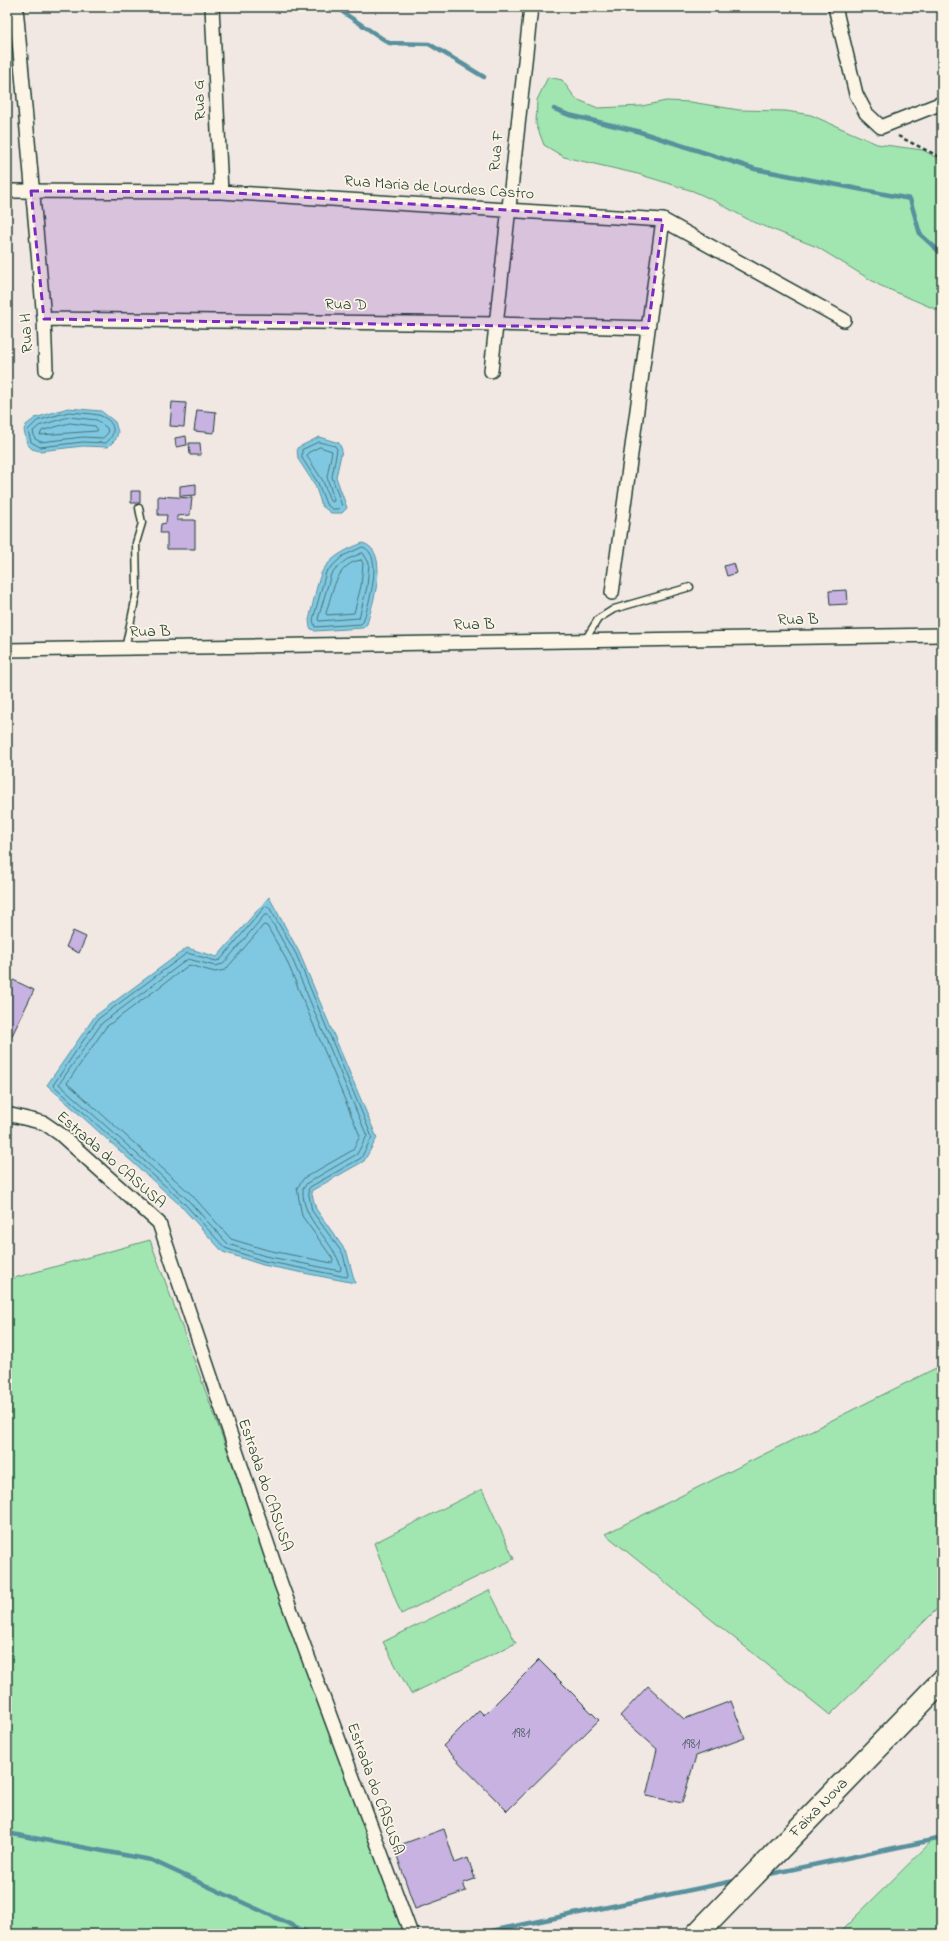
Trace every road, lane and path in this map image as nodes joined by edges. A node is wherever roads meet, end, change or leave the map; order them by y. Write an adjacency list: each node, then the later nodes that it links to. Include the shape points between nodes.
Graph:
1 (16, 7): 9 (street, Rua H)
2 (212, 7): 10 (street, Rua G)
3 (531, 7): 11 (street, Rua F)
4 (835, 7): 6 (street, via 856,94 866,112)
5 (942, 103): 6 (street)
6 (881, 127): 7 (path)
7 (942, 158)
8 (7, 191): 9 (street, Rua Maria de Lourdes Castro)
9 (31, 191): 10 (street, Rua Maria de Lourdes Castro); 13 (street, Rua H)
10 (221, 192): 11 (street, Rua Maria de Lourdes Castro)
11 (508, 209): 12 (street, Rua Maria de Lourdes Castro); 15 (street, Rua F)
12 (663, 220): 14 (street, Rua Maria de Lourdes Castro); 16 (street)
13 (44, 319): 15 (street, Rua D); 17 (street, Rua H)
14 (844, 320)
15 (497, 324): 16 (street, Rua D); 18 (street, Rua F)
16 (648, 328): 21 (street)
17 (46, 370)
18 (491, 371)
19 (139, 508): 25 (lane, via 142,523 136,543 136,591)
20 (690, 587): 23 (lane, via 614,609 598,619)
21 (612, 593)
22 (942, 634): 23 (street, Rua B)
23 (585, 640): 25 (street, Rua B)
24 (7, 650): 25 (street, Rua B)
25 (125, 650)
26 (7, 1114): 28 (street, Estrada do CASUSA, via 44,1123 60,1134 159,1223 281,1584)
27 (942, 1681): 29 (highway, Faixa Nova)
28 (411, 1934)
29 (697, 1934)

